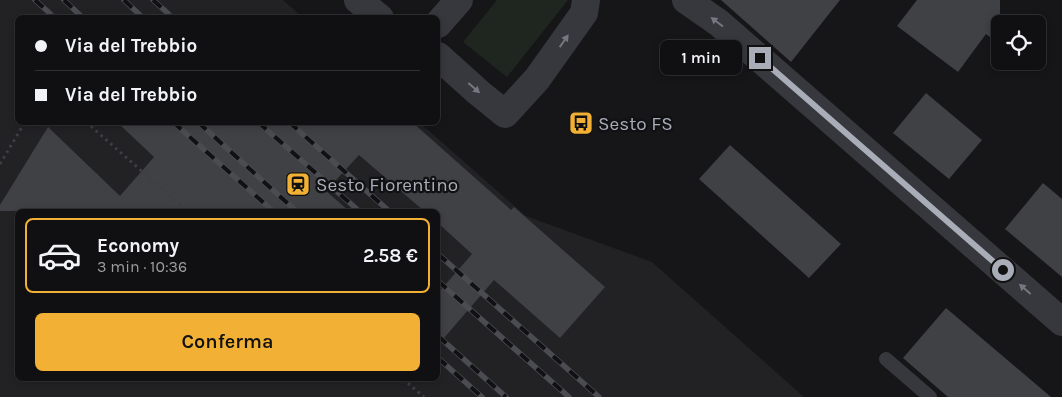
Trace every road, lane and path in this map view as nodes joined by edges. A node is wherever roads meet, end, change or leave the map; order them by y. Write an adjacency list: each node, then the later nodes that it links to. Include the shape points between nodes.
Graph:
1 (358, 0): 5 (street)
2 (459, 0): 6 (street)
3 (586, 0): 7 (street, one-way to 3, via 505,114 536,79 584,13)
4 (686, 0): 12 (street, one-way to 4, via 719,23)
5 (376, 15)
6 (440, 22)
7 (440, 58)
8 (23, 125): 10 (path)
9 (89, 125): 11 (path)
10 (0, 164)
11 (185, 209)
12 (1062, 322)
13 (886, 359): 16 (lane)
14 (405, 381): 15 (path)
15 (424, 397)
16 (930, 397)

